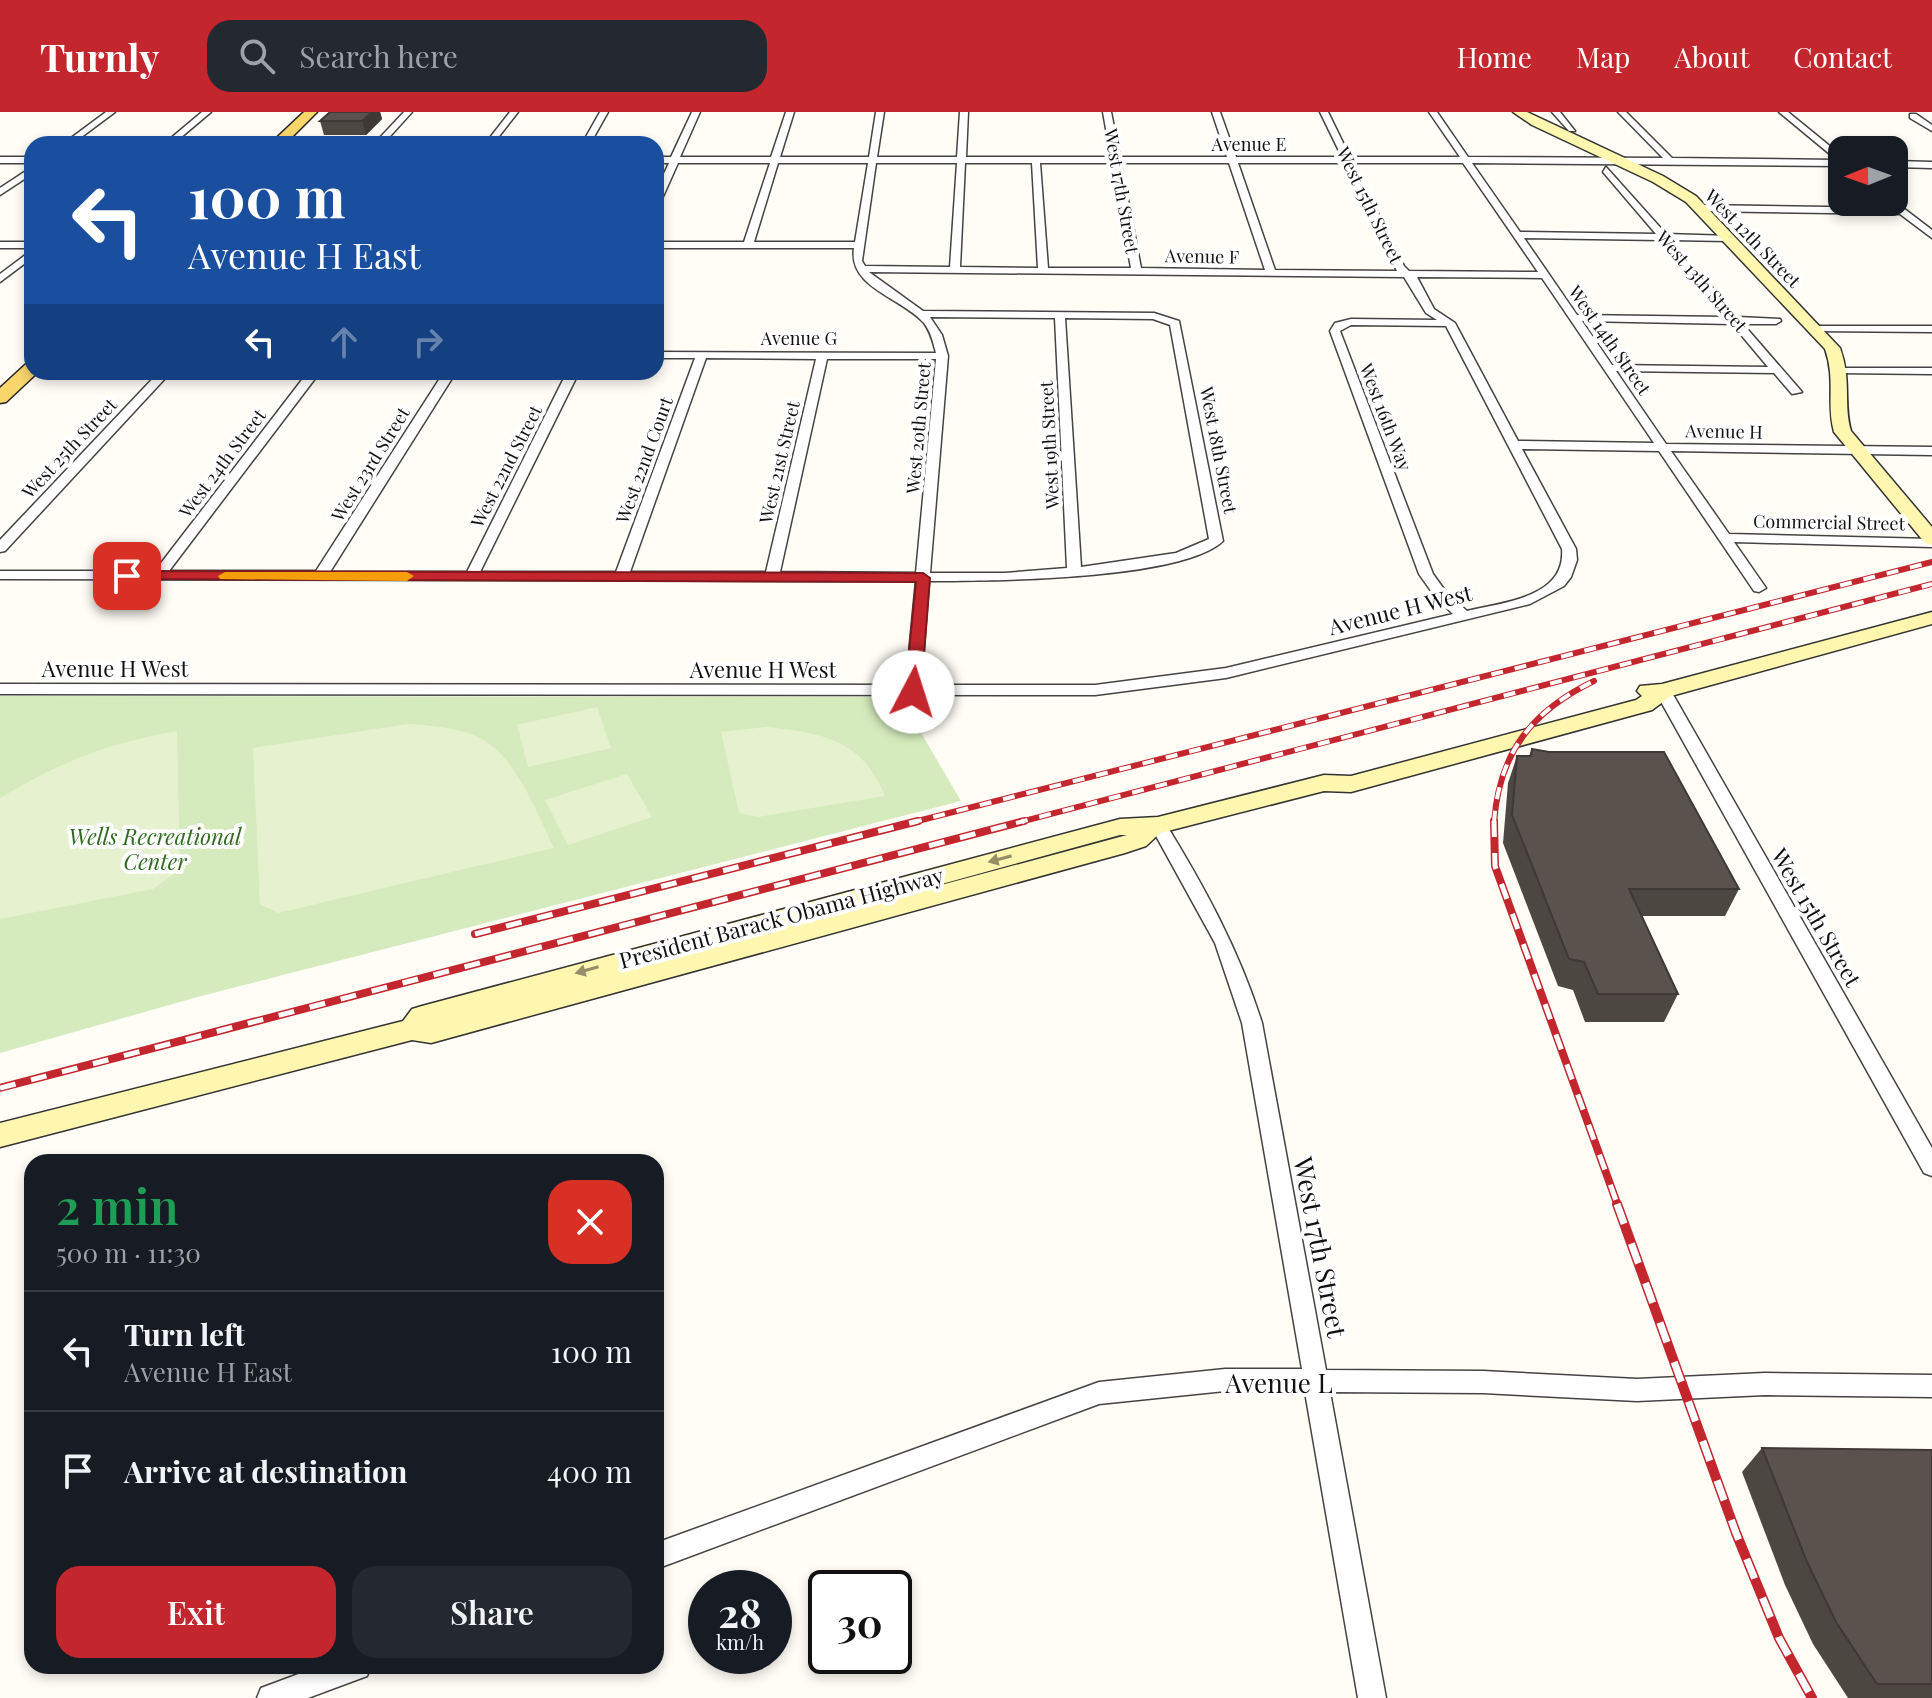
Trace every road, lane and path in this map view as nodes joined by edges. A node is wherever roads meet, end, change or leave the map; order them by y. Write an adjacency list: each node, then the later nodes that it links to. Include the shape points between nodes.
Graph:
1 (111, 112): 23 (street)
2 (207, 112): 24 (street)
3 (311, 112): 25 (main road)
4 (408, 112): 26 (street)
5 (514, 112): 27 (street)
6 (604, 112): 28 (street)
7 (696, 112): 33 (street)
8 (790, 112): 34 (street)
9 (880, 112): 35 (street)
10 (964, 112): 36 (street)
11 (1107, 112): 38 (street, West 17th Street)
12 (1216, 112): 39 (street)
13 (1324, 112): 40 (street, West 15th Street)
14 (1433, 112): 41 (street, West 14th Street)
15 (1504, 112): 45 (street, West 12th Street)
16 (1519, 112): 45 (street, West 12th Street)
17 (1556, 112): 21 (street)
18 (1622, 112): 42 (street)
19 (1783, 112): 29 (street)
20 (1913, 116): 22 (street)
21 (1572, 129)
22 (1932, 129)
23 (78, 136)
24 (178, 136)
25 (286, 136)
26 (386, 136)
27 (495, 136)
28 (590, 136)
29 (1828, 150)
30 (0, 160): 31 (street)
31 (24, 160)
32 (664, 160): 33 (street, Avenue E)
33 (677, 160): 34 (street, Avenue E); 48 (street)
34 (776, 160): 35 (street, Avenue E); 60 (street)
35 (873, 160): 36 (street, Avenue E); 61 (street)
36 (962, 160): 37 (street, Avenue E); 64 (street)
37 (1036, 160): 38 (street, Avenue E); 65 (street)
38 (1117, 160): 39 (street, Avenue E); 66 (street, West 17th Street)
39 (1232, 160): 40 (street, Avenue E); 67 (street)
40 (1348, 160): 41 (street, Avenue E); 68 (street, West 15th Street)
41 (1465, 160): 45 (street, Avenue E); 53 (street, West 14th Street)
42 (1670, 161): 43 (street, Avenue E); 45 (street, Avenue E)
43 (1828, 162)
44 (1908, 164): 46 (street)
45 (1610, 165): 50 (street, West 12th Street, via 1669,184); 55 (street, West 13th Street)
46 (1932, 165)
47 (24, 176): 49 (street)
48 (664, 185)
49 (0, 192)
50 (1700, 208): 51 (street); 56 (street, West 12th Street)
51 (1828, 210)
52 (1908, 215): 54 (street)
53 (1516, 235): 55 (street); 69 (street, West 14th Street)
54 (1932, 235)
55 (1664, 237): 56 (street); 74 (street, West 13th Street)
56 (1728, 238): 77 (street, West 12th Street)
57 (0, 245): 58 (street)
58 (24, 245)
59 (664, 245): 60 (street)
60 (748, 245): 61 (street)
61 (857, 245): 63 (street)
62 (24, 260): 70 (street)
63 (860, 269): 64 (street, Avenue F); 71 (street, West 20th Street)
64 (955, 269): 65 (street, Avenue F)
65 (1043, 270): 66 (street, Avenue F)
66 (1136, 271): 67 (street, Avenue F)
67 (1271, 272): 68 (street, Avenue F)
68 (1406, 273): 69 (street, Avenue F); 76 (street, West 15th Street, via 1430,311)
69 (1543, 275): 73 (street, West 14th Street)
70 (0, 279)
71 (921, 314): 72 (street); 82 (street, West 20th Street, via 938,334)
72 (1060, 315): 101 (street, West 19th Street); 101 (street, West 18th Street, via 1168,319 1177,326 1216,541 1202,550)
73 (1573, 318): 74 (street); 83 (street, West 14th Street)
74 (1738, 321): 75 (street); 84 (street, West 13th Street)
75 (1776, 321)
76 (1450, 323): 94 (street, West 15th Street); 111 (street, West 16th Way, via 1351,322 1335,331 1426,574)
77 (1817, 329): 78 (street); 85 (street, West 12th Street, via 1832,348)
78 (1932, 329)
79 (664, 355): 81 (street, Avenue G)
80 (822, 355): 81 (street, Avenue G); 82 (street, Avenue G); 107 (street, West 21st Street)
81 (701, 356): 106 (street, West 22nd Court)
82 (942, 356): 108 (street, West 20th Street)
83 (1608, 368): 84 (street); 95 (street, West 14th Street)
84 (1776, 370): 92 (street, West 13th Street)
85 (1840, 371): 86 (street); 96 (street, via 1837,415)
86 (1932, 371)
87 (24, 376): 93 (main road)
88 (158, 380): 100 (street, West 25th Street)
89 (308, 380): 103 (street, West 24th Street)
90 (445, 380): 104 (street, West 23rd Street)
91 (569, 380): 105 (street, West 22nd Street)
92 (1796, 392)
93 (0, 398)
94 (1516, 445): 95 (street, Avenue H); 109 (street, West 15th Street, via 1569,549 1570,569)
95 (1663, 448): 96 (street, Avenue H); 98 (street, West 14th Street)
96 (1856, 450): 97 (street, Avenue H); 99 (street)
97 (1932, 451)
98 (1725, 538): 99 (street, Commercial Street); 110 (street, West 14th Street)
99 (1932, 541)
100 (0, 548)
101 (1074, 573): 108 (street)
102 (0, 575): 103 (street)
103 (158, 576): 104 (street)
104 (320, 576): 105 (street)
105 (471, 577): 106 (street)
106 (621, 577): 107 (street)
107 (772, 577): 108 (street)
108 (923, 578): 115 (street, West 20th Street)
109 (1560, 583): 111 (street, Avenue H West, via 1533,599)
110 (1759, 588)
111 (1464, 616): 115 (street, Avenue H West, via 1184,680 1064,691)
112 (1932, 618): 114 (street, President Barack Obama Highway)
113 (0, 689): 115 (street, Avenue H West)
114 (1663, 691): 116 (street, President Barack Obama Highway, via 1644,705 1351,784 1324,783); 118 (street, West 15th Street)
115 (913, 692)
116 (1158, 825): 117 (street, President Barack Obama Highway, via 1137,840 857,918 431,1032 412,1029); 119 (street, West 17th Street, via 1213,916 1241,982)
117 (0, 1135)
118 (1932, 1167)
119 (1318, 1381): 120 (street, Avenue L, via 1637,1390 1765,1384); 121 (street, Avenue L, via 1225,1380 1099,1393); 124 (street, West 17th Street)
120 (1932, 1386)
121 (664, 1553)
122 (336, 1674): 123 (street)
123 (271, 1698)
124 (1372, 1698)

